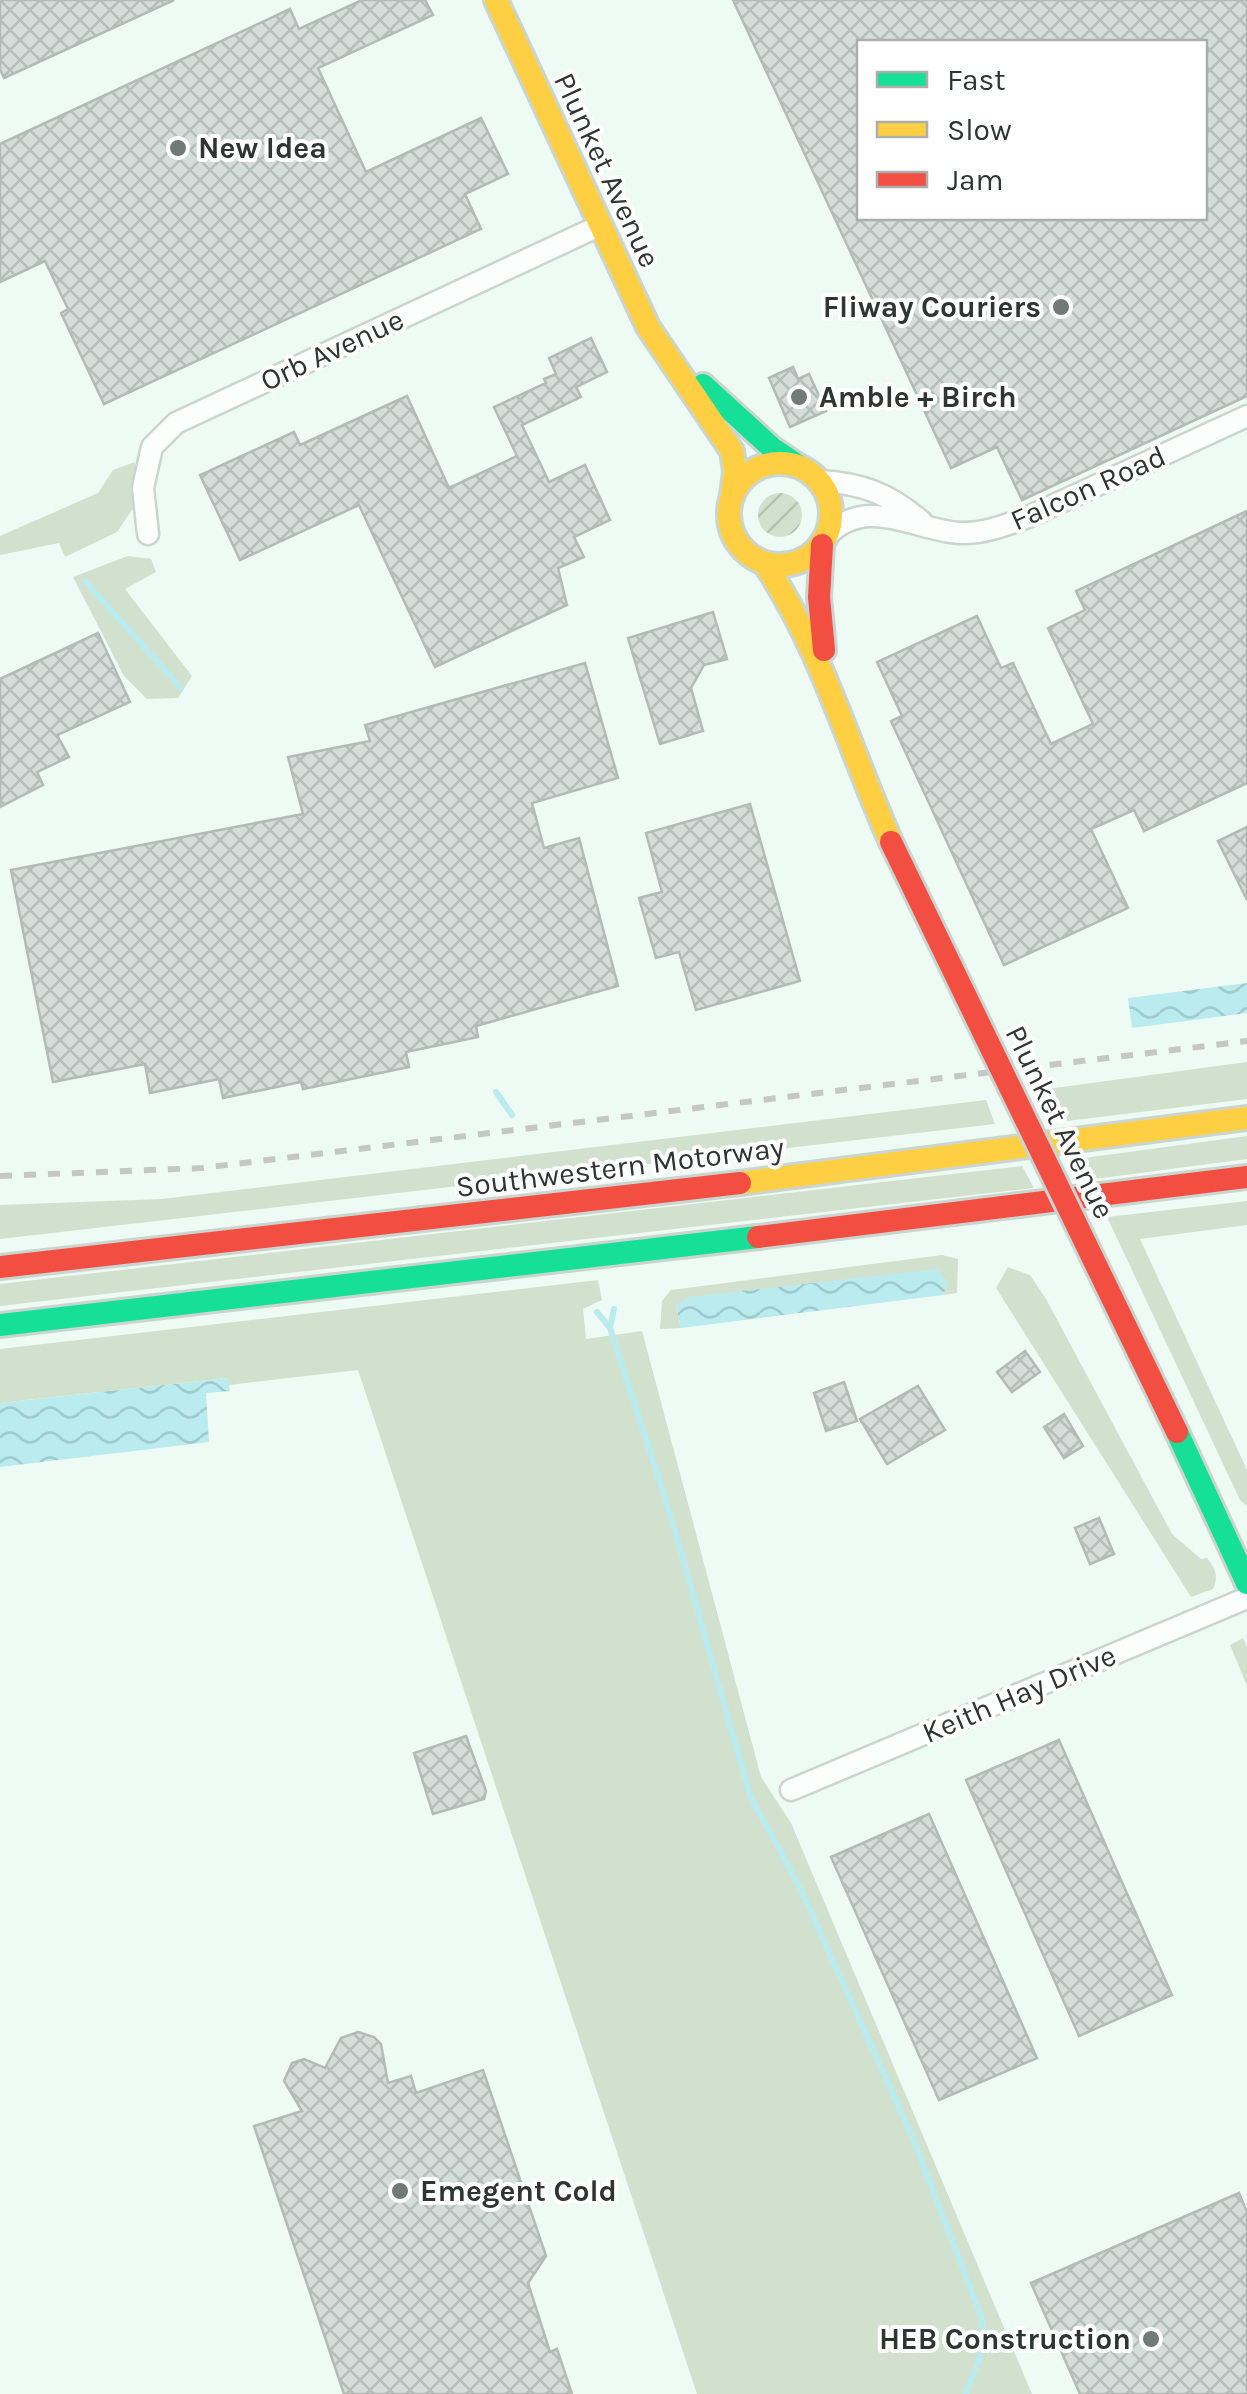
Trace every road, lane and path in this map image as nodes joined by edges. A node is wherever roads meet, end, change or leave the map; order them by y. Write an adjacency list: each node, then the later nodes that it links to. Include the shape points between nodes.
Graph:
1 (496, 0): 2 (main road, Plunket Avenue)
2 (598, 226): 3 (main road, Plunket Avenue, via 648,327); 9 (street, Orb Avenue, via 176,423 152,447 143,488)
3 (673, 361): 5 (main road, Plunket Avenue); 7 (main road, Plunket Avenue, via 732,451)
4 (1247, 416): 8 (street, Falcon Road, via 1008,525 964,534)
5 (799, 466): 6 (main road); 7 (main road, via 783,462 752,470)
6 (819, 481): 8 (street, Falcon Road, via 881,492); 10 (main road, via 831,507)
7 (732, 495): 11 (main road, via 730,530 738,545)
8 (924, 523): 10 (street, Falcon Road, via 870,516 846,521)
9 (148, 534)
10 (824, 540): 11 (main road, via 796,563); 12 (main road, Plunket Avenue, via 819,597)
11 (765, 564): 12 (main road, Plunket Avenue, via 798,614)
12 (828, 682): 17 (main road, Plunket Avenue, bridge, via 867,792)
13 (1247, 1118): 15 (main road, Southwestern Motorway, via 707,1188)
14 (1247, 1177): 16 (main road)
15 (0, 1267)
16 (0, 1325)
17 (1247, 1583)
18 (1247, 1598): 19 (street, Keith Hay Drive)
19 (791, 1790)

